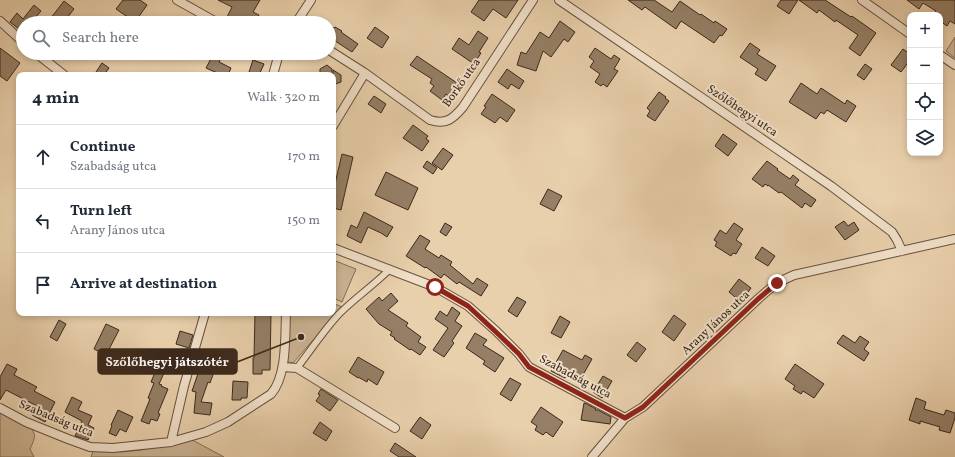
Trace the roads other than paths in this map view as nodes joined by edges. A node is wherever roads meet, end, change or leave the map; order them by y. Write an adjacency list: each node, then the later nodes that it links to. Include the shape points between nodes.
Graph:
1 (177, 0): 6 (street)
2 (311, 0): 7 (street)
3 (533, 0): 18 (street, Borkő utca, via 463,107 455,116 444,122 430,120)
4 (559, 0): 22 (street, Szőlőhegyi utca, via 837,191 892,232)
5 (862, 0): 9 (street)
6 (206, 16)
7 (301, 16)
8 (0, 21): 10 (street)
9 (907, 32)
10 (16, 36)
11 (336, 54): 18 (street, Borkő utca)
12 (943, 57): 15 (street)
13 (45, 60): 16 (street)
14 (276, 60): 17 (street)
15 (955, 65)
16 (60, 72)
17 (274, 72)
18 (365, 73): 19 (street)
19 (336, 121)
20 (955, 239): 22 (street, Arany János utca)
21 (336, 249): 23 (street, Szabadság utca)
22 (902, 251): 29 (street, Arany János utca, via 794,275 777,283 643,407)
23 (390, 269): 27 (street, via 338,315); 29 (street, Szabadság utca, via 435,287 468,306 519,354 529,367)
24 (204, 316): 31 (street)
25 (286, 316): 26 (street, Szabadság utca)
26 (283, 367): 27 (street); 31 (street, Szabadság utca, via 276,389 271,394 228,422 206,432)
27 (297, 368): 30 (street)
28 (0, 408): 31 (street, Szabadság utca, via 33,425 90,447 113,448)
29 (625, 418): 32 (street, Arany János utca)
30 (395, 428)
31 (171, 442)
32 (592, 457)

